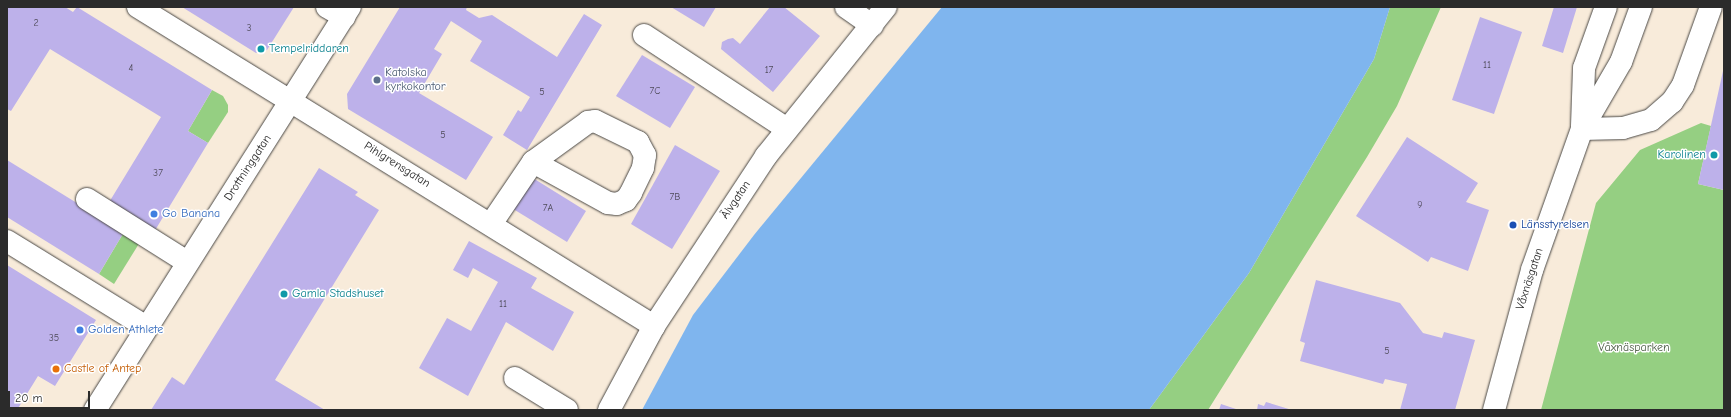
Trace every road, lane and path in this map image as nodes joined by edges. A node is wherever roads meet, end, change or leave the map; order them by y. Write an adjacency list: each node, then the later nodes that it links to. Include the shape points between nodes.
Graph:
1 (138, 7): 8 (street, Pihlgrensgatan)
2 (846, 7): 9 (street)
3 (886, 7): 9 (street, Älvgatan)
4 (1606, 7): 13 (street, Våxnäsgatan, via 1584,68)
5 (1641, 7): 13 (street, Våxnäsgatan, via 1621,62)
6 (1711, 7): 13 (street, via 1682,85 1672,102 1645,122 1623,128)
7 (340, 10): 11 (street, Drottninggatan)
8 (161, 13): 11 (street, Pihlgrensgatan)
9 (872, 25): 12 (street, Älvgatan)
10 (644, 35): 12 (street)
11 (292, 101): 16 (street, Pihlgrensgatan); 18 (street, Drottninggatan)
12 (787, 129): 19 (street, Älvgatan, via 724,218)
13 (1582, 129): 25 (street, Våxnäsgatan, via 1532,270)
14 (533, 162): 14 (street, via 591,120 638,142 645,155 643,168 631,194 617,204 608,203); 16 (street)
15 (87, 199): 18 (street)
16 (491, 224): 19 (street, Pihlgrensgatan)
17 (7, 242): 20 (street)
18 (187, 262): 20 (street, Drottninggatan)
19 (654, 326): 24 (street, Älvgatan)
20 (146, 327): 22 (street, Drottninggatan)
21 (516, 378): 23 (street)
22 (95, 410)
23 (567, 410)
24 (609, 410)
25 (1494, 410)

